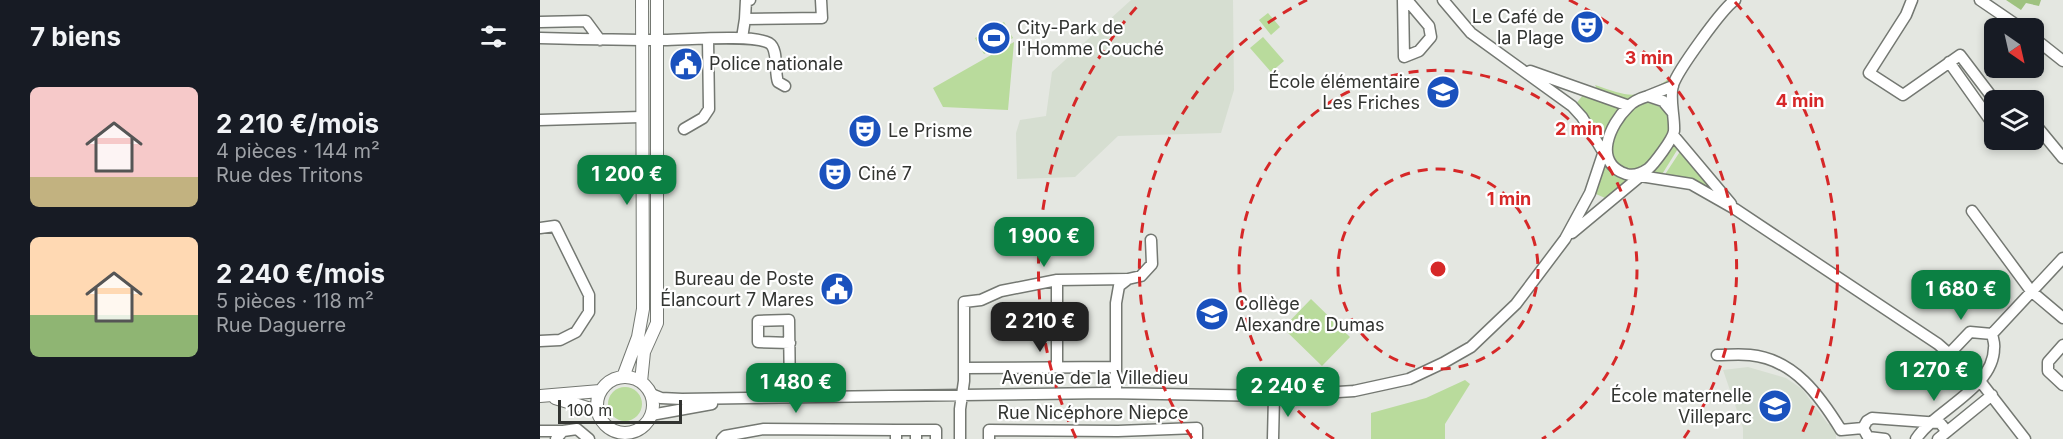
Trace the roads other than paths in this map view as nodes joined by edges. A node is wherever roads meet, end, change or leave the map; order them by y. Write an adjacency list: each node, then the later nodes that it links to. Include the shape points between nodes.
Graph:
1 (642, 0): 17 (street)
2 (657, 0): 18 (street)
3 (750, 0): 11 (street, via 746,0)
4 (821, 0): 11 (street, via 822,18)
5 (1405, 0): 5 (street, via 1404,57 1419,51 1431,37 1429,26)
6 (1443, 0): 22 (street, via 1471,33)
7 (1735, 0): 24 (street, via 1703,36)
8 (1912, 0): 21 (street, via 1869,73 1903,95)
9 (1980, 0): 10 (street)
10 (2006, 18)
11 (745, 20): 13 (street)
12 (540, 22): 15 (street, via 586,21)
13 (742, 38): 16 (street); 23 (street, via 771,45 776,78)
14 (540, 39): 15 (street)
15 (600, 39): 17 (street)
16 (708, 39): 18 (street); 32 (street, via 707,114)
17 (642, 40): 18 (street); 30 (street)
18 (657, 40): 59 (street, via 657,323 644,352)
19 (2044, 46): 20 (street)
20 (2063, 60)
21 (1949, 62): 25 (street, via 1960,55); 28 (street)
22 (1519, 68): 27 (street); 35 (street, via 1572,106)
23 (785, 86)
24 (1673, 86): 26 (street); 29 (street)
25 (1987, 90)
26 (1648, 96): 27 (street); 29 (street, via 1663,101)
27 (1629, 106): 35 (street, via 1618,118)
28 (1984, 111)
29 (1673, 113): 33 (street)
30 (641, 117): 31 (street); 57 (street, via 643,309 638,337)
31 (540, 120)
32 (684, 129)
33 (1673, 135): 37 (street); 38 (street)
34 (2044, 135): 36 (street)
35 (1606, 152): 37 (street, via 1615,168 1626,174); 41 (street, Avenue de la Villedieu, via 1590,193)
36 (2063, 158)
37 (1640, 174): 38 (street, via 1691,184); 41 (street, Avenue de la Villedieu)
38 (1735, 209): 52 (street)
39 (1972, 211): 46 (street)
40 (540, 228): 49 (street, via 555,226 589,295 589,312 576,332 560,340)
41 (1565, 239): 68 (street, Avenue de la Villedieu, via 1516,304 1472,347 1443,363 1409,379 1381,386)
42 (1151, 240): 44 (street, via 1152,264 1142,276)
43 (2063, 258): 46 (street)
44 (1128, 279): 45 (street); 55 (street, via 1119,286 1116,303)
45 (1057, 280): 54 (street); 56 (street, via 964,302)
46 (2031, 291): 47 (street); 48 (street)
47 (2063, 318)
48 (1992, 334): 52 (street, via 1970,332); 58 (street, via 1995,349)
49 (540, 341)
50 (790, 343): 66 (street)
51 (2063, 345): 60 (street, via 2048,362 2048,371)
52 (1950, 353): 58 (street)
53 (1717, 355): 73 (street, via 1750,355 1785,366 1811,387 1841,430)
54 (1057, 367): 55 (street); 56 (street)
55 (1116, 367): 62 (street)
56 (964, 368): 67 (street)
57 (623, 377): 59 (street); 61 (street, via 610,381)
58 (1980, 381): 64 (street); 72 (street)
59 (641, 382): 63 (street)
60 (2063, 385)
61 (600, 391): 65 (street); 70 (street)
62 (1116, 393): 67 (street, Avenue de la Villedieu); 68 (street, Avenue de la Villedieu)
63 (651, 394): 69 (street, Avenue de la Villedieu, via 682,399); 71 (street)
64 (1992, 395): 80 (street); 90 (street)
65 (544, 396): 70 (street)
66 (790, 396): 67 (street, Avenue de la Villedieu); 69 (street, Avenue de la Villedieu)
67 (963, 396): 84 (street)
68 (1274, 396): 87 (street)
69 (745, 398): 71 (street, Avenue de la Villedieu)
70 (597, 411): 79 (street, via 604,424)
71 (651, 415): 75 (street)
72 (1933, 422): 73 (street, via 1872,418); 80 (street, via 1943,425); 89 (street)
73 (1863, 428): 88 (street, via 1868,436)
74 (540, 431): 77 (street)
75 (645, 433): 79 (street)
76 (896, 434): 78 (street); 82 (street, via 881,429 764,429)
77 (559, 435): 81 (street, via 577,429)
78 (916, 435): 83 (street, via 936,430)
79 (624, 436)
80 (1941, 437)
81 (589, 439)
82 (722, 439)
83 (936, 439)
84 (960, 439)
85 (988, 439): 86 (street, Rue Nicéphore Niepce, via 989,430 1197,428)
86 (1197, 439)
87 (1273, 439)
88 (1885, 439)
89 (1916, 439)
90 (2025, 439)

